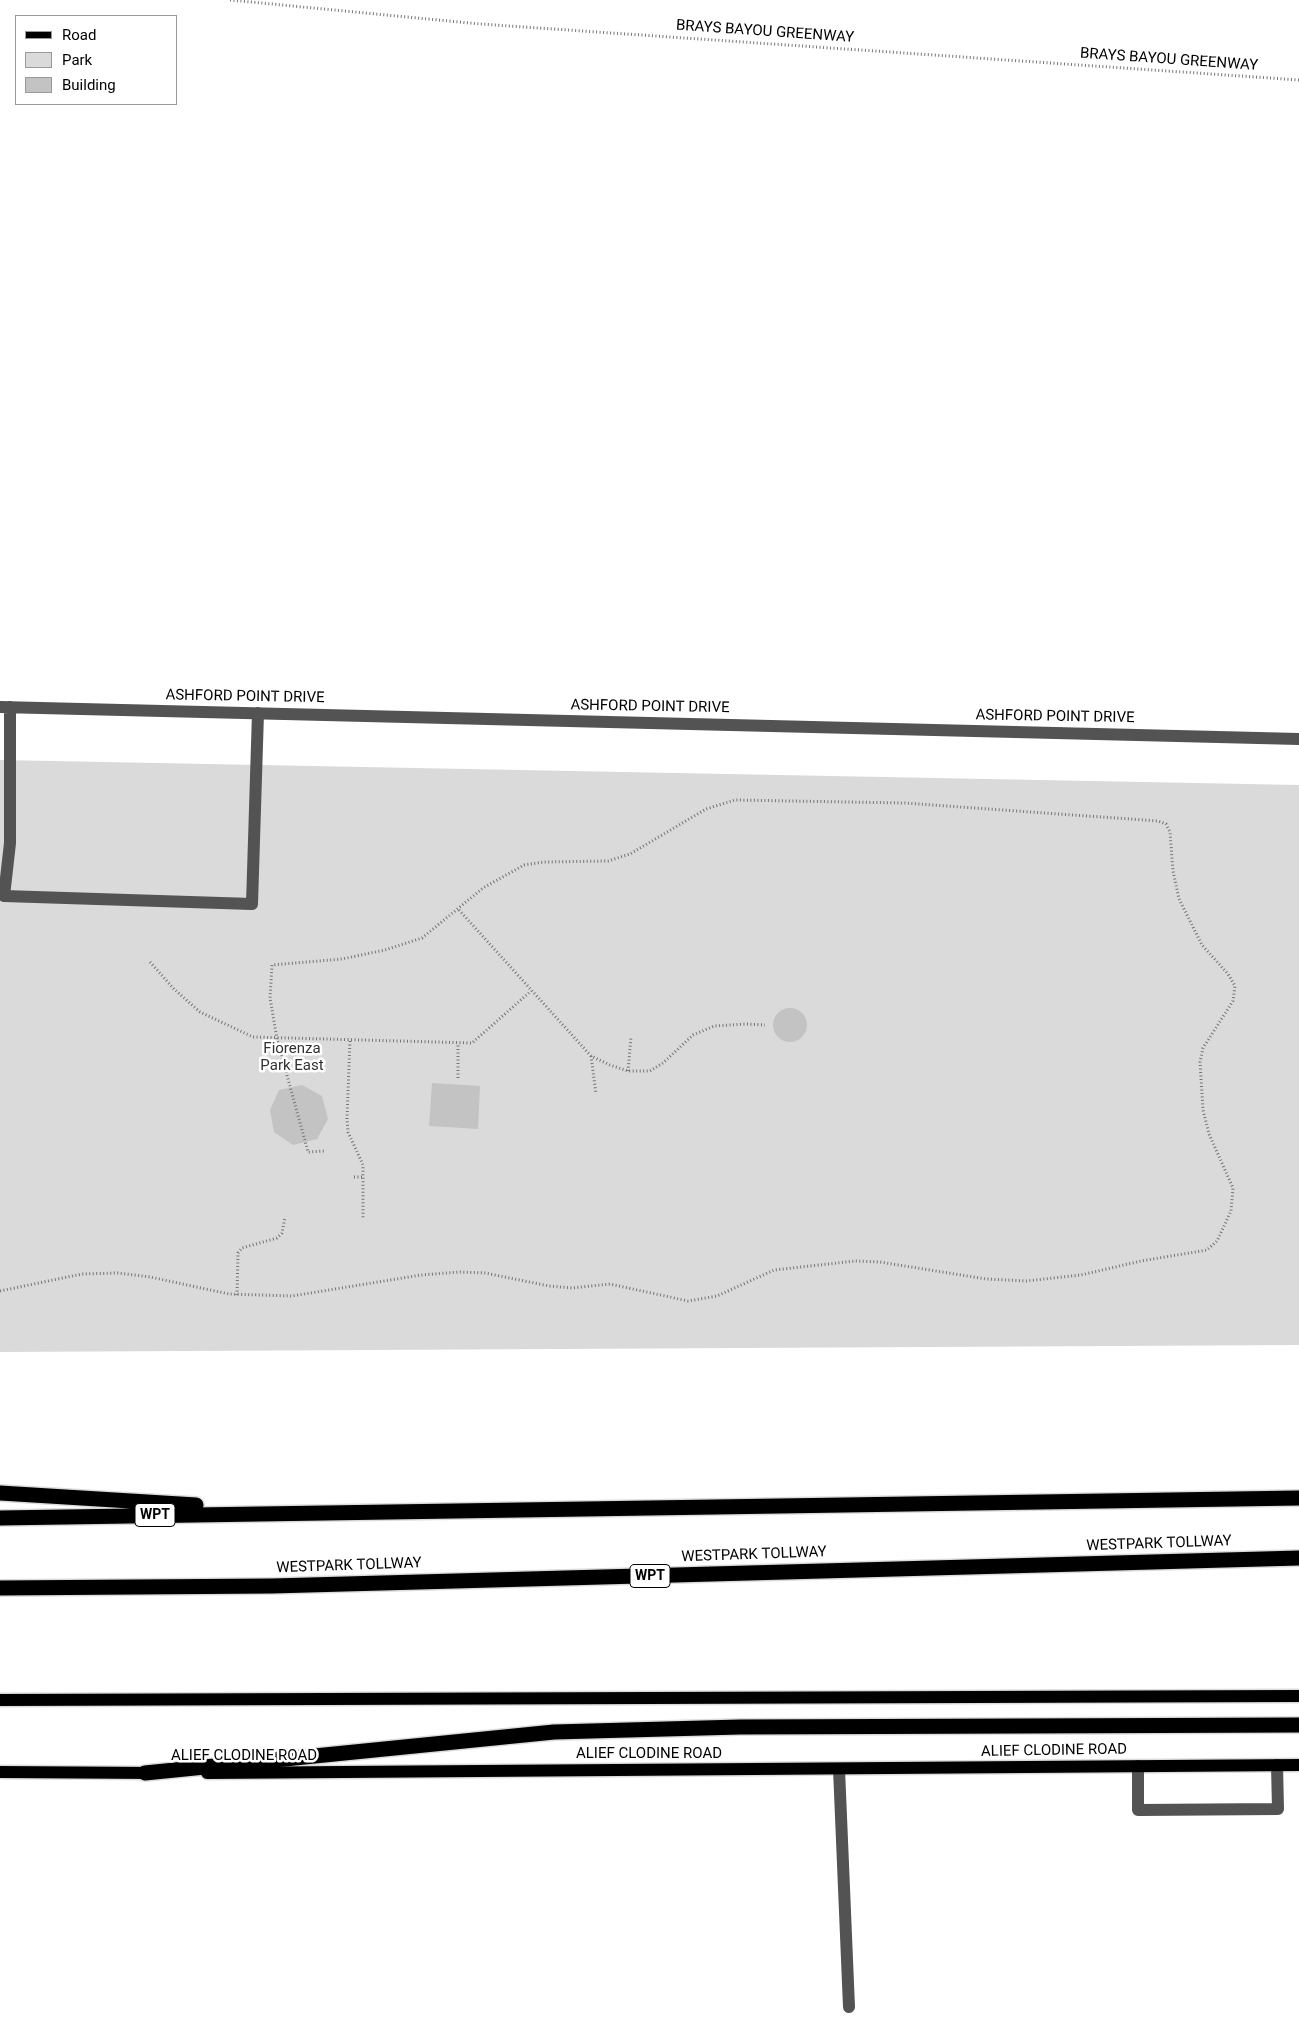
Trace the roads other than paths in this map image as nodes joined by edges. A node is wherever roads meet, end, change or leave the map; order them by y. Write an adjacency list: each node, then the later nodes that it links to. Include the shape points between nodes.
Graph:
1 (5, 707): 2 (street, ASHFORD POINT DRIVE); 2 (street, via 10,843 4,896 252,904)
2 (258, 713): 3 (street, ASHFORD POINT DRIVE)
3 (1299, 740)
4 (0, 1493): 6 (highway)
5 (1299, 1498): 6 (highway, WPT)
6 (310, 1512): 7 (highway, WPT)
7 (0, 1518)
8 (1299, 1558): 9 (highway, WESTPARK TOLLWAY / WPT, via 272,1586)
9 (0, 1588)
10 (1299, 1696): 11 (main road)
11 (0, 1700)
12 (1299, 1725): 18 (highway, via 750,1727 554,1732)
13 (1278, 1765): 14 (main road, ALIEF CLODINE ROAD); 15 (main road, ALIEF CLODINE ROAD); 15 (street, via 1278,1809 1147,1810 1138,1810)
14 (1299, 1765)
15 (1138, 1766): 16 (main road, ALIEF CLODINE ROAD)
16 (839, 1769): 18 (main road, ALIEF CLODINE ROAD); 19 (street)
17 (0, 1772): 18 (main road, ALIEF CLODINE ROAD)
18 (145, 1773)
19 (849, 2007)

